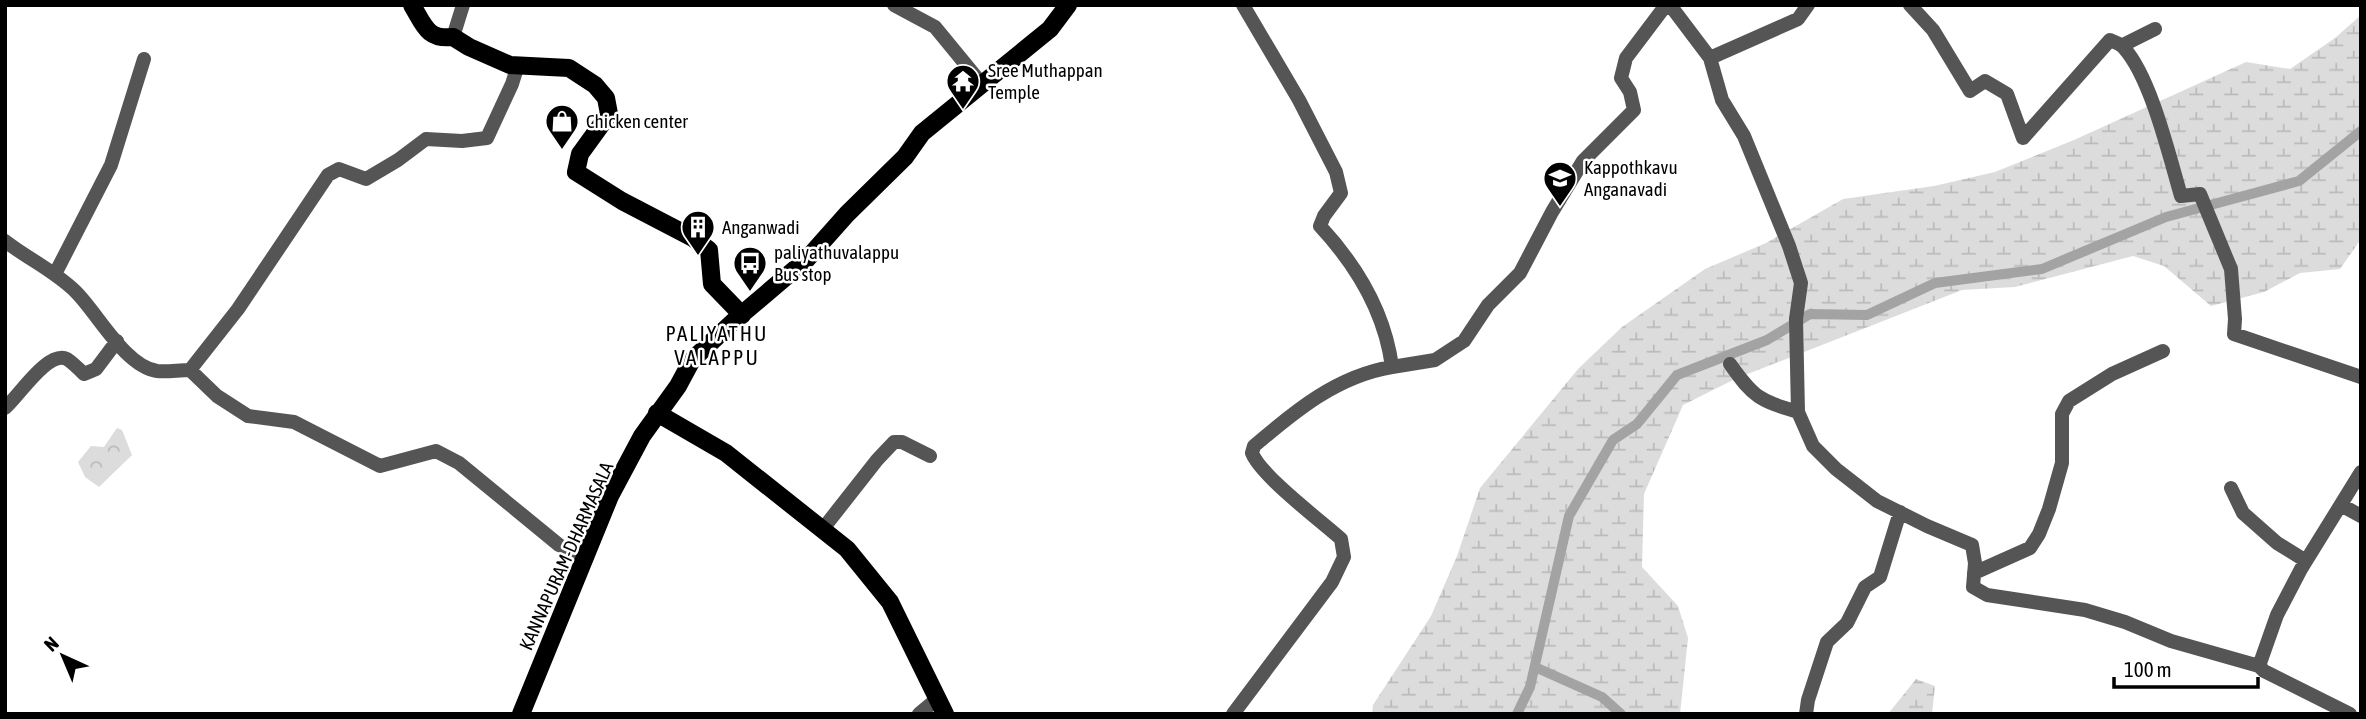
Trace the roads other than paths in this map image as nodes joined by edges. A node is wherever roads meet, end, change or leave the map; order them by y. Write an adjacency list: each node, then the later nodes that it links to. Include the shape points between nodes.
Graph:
1 (412, 5): 10 (main road, via 433,36)
2 (463, 5): 10 (street)
3 (894, 5): 15 (street, via 935,27)
4 (1068, 5): 15 (main road, KANNAPURAM-DHARMASALA, via 1049,29)
5 (1243, 5): 22 (street, via 1300,100 1336,172 1341,193 1320,226 1360,275 1378,313)
6 (1668, 5): 12 (street); 22 (street, via 1626,58 1621,78 1634,110 1583,161 1520,273 1488,305 1464,341 1435,360)
7 (1808, 5): 12 (street, via 1798,19)
8 (1910, 5): 11 (street, via 1933,30 1970,91 1985,81 2007,94 2023,138 2110,40)
9 (2155, 29): 11 (street)
10 (453, 37): 14 (main road)
11 (2123, 45): 24 (street, via 2138,67 2159,121 2181,196 2203,203 2231,269 2234,334)
12 (1710, 58): 26 (street, via 1722,100 1744,136 1801,283 1796,323)
13 (144, 59): 17 (street, via 111,165)
14 (518, 65): 18 (main road, via 569,68 595,85 606,98 609,114 580,154 576,172 709,250 712,284); 23 (street, via 487,138 426,139 366,179 339,169 328,176 238,309)
15 (981, 83): 18 (main road, KANNAPURAM-DHARMASALA, via 922,133 905,157 807,259)
16 (5, 241): 17 (street)
17 (55, 274): 19 (street)
18 (742, 315): 27 (main road, KANNAPURAM-DHARMASALA, via 692,360)
19 (117, 341): 23 (street, via 146,367); 25 (street, via 96,369 84,374 65,358 54,358)
20 (2162, 351): 37 (street, via 2069,401 2062,414 2062,463 2039,534 2030,548)
21 (1730, 364): 26 (street, via 1764,402)
22 (1392, 367): 42 (street, via 1334,386 1254,446 1254,459 1341,539 1344,557 1332,582)
23 (190, 369): 35 (street, via 217,396 248,416 294,422 380,466 436,450 559,545)
24 (2361, 377)
25 (8, 401)
26 (1798, 412): 32 (street, via 1813,446 1836,469 1877,501)
27 (657, 413): 34 (main road, via 726,453); 35 (main road, KANNAPURAM-DHARMASALA, via 610,496)
28 (930, 456): 34 (street, via 894,442)
29 (2360, 475): 31 (street)
30 (2231, 488): 36 (street, via 2243,513)
31 (2341, 505): 33 (street); 36 (street)
32 (1900, 512): 37 (street, via 1972,545); 43 (street, via 1880,577 1865,587 1847,623 1827,642)
33 (2361, 516)
34 (822, 530): 39 (main road, via 847,550 890,602)
35 (584, 556): 40 (main road, KANNAPURAM-DHARMASALA)
36 (2306, 561): 38 (street, via 2277,615)
37 (1974, 573): 38 (street, via 1973,587 1987,595 2085,610)
38 (2259, 666): 44 (street)
39 (941, 707): 41 (street)
40 (521, 714)
41 (919, 714)
42 (1233, 714)
43 (1806, 714)
44 (2350, 714)

